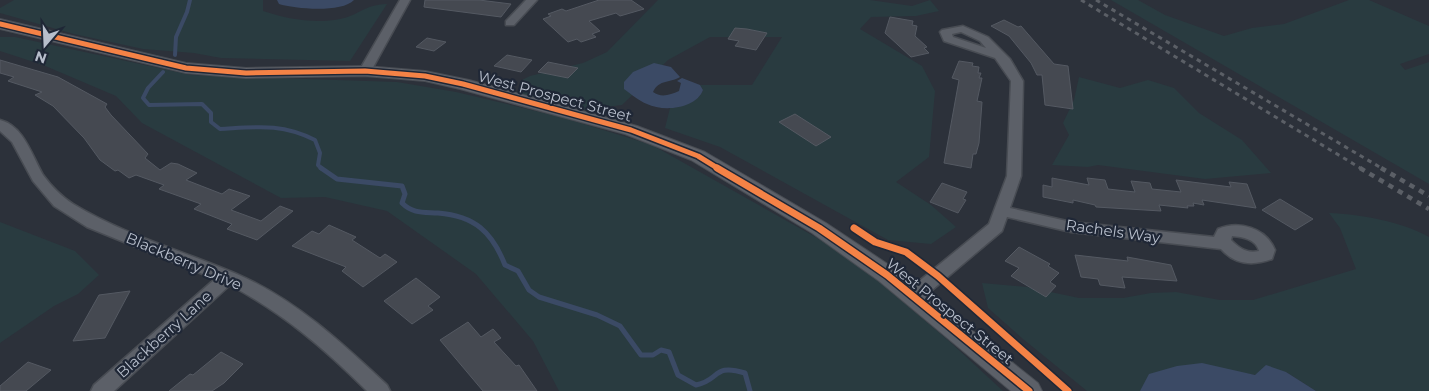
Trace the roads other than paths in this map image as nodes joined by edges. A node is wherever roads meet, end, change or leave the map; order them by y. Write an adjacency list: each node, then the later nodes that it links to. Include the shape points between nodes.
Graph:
1 (405, 0): 6 (street)
2 (532, 0): 3 (street)
3 (510, 23)
4 (0, 24): 6 (street, West Prospect Street, via 192,69 246,73)
5 (999, 55): 8 (street, via 1017,81 1014,176)
6 (365, 71): 11 (street, West Prospect Street, via 425,76 464,84 631,130 679,147 819,228)
7 (0, 124): 10 (street, Blackberry Drive, via 18,140 38,178 60,202 93,223)
8 (1002, 211): 9 (street, Rachels Way, via 1071,227); 11 (street, via 996,227)
9 (1225, 244)
10 (227, 278): 12 (street, Blackberry Lane); 13 (street, Blackberry Drive, via 267,297 299,318)
11 (913, 296): 14 (street, West Prospect Street)
12 (101, 391)
13 (380, 391)
14 (1029, 391)

